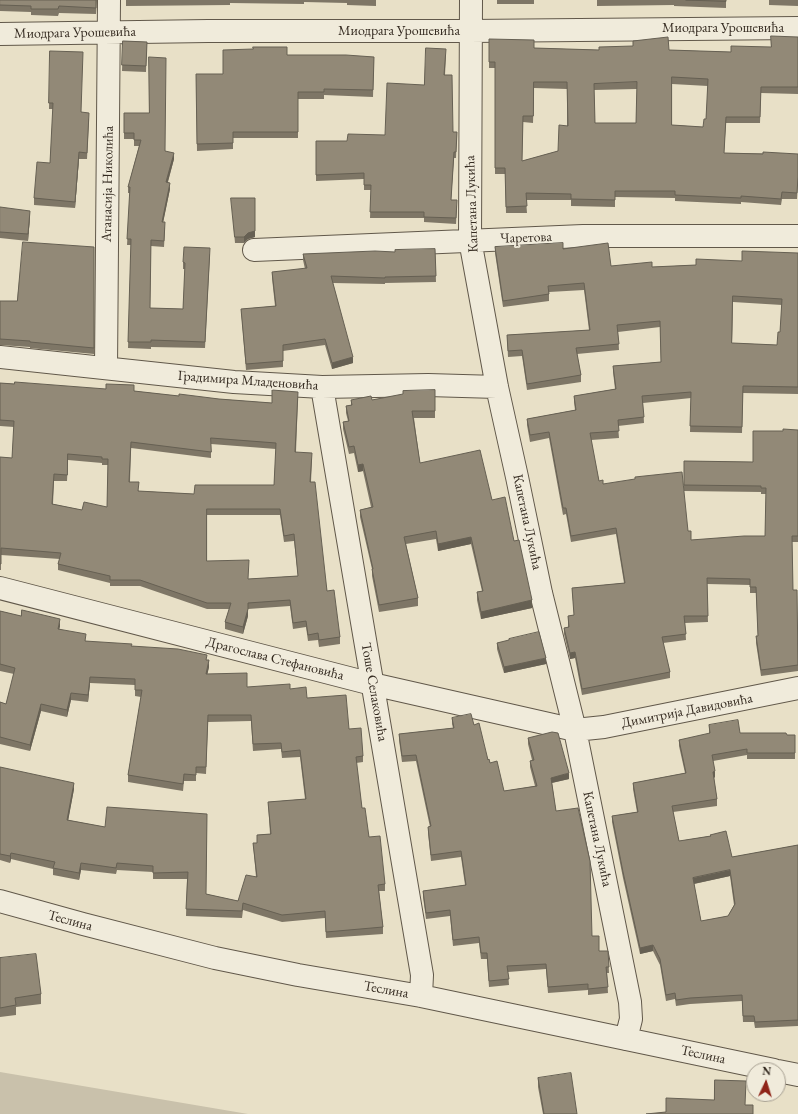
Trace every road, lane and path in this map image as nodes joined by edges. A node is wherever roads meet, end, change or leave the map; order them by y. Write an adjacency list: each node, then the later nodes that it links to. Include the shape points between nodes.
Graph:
1 (109, 0): 5 (street, Атанасија Николића)
2 (471, 0): 4 (street, Капетана Лукића)
3 (798, 28): 4 (street, Миодрага Урошевића)
4 (470, 30): 5 (street, Миодрага Урошевића); 8 (street, Капетана Лукића)
5 (109, 32): 6 (street, Миодрага Урошевића); 11 (street, Атанасија Николића)
6 (0, 34)
7 (798, 236): 8 (street, Чаретова, via 583,236)
8 (470, 240): 9 (street, Чаретова); 13 (street, Капетана Лукића)
9 (254, 250)
10 (0, 357): 11 (street, Градимира Младеновића)
11 (106, 368): 12 (street, Градимира Младеновића, via 234,382)
12 (322, 387): 13 (street, Градимира Младеновића); 15 (street, Тоше Селаковића)
13 (497, 387): 17 (street, Капетана Лукића, via 541,593)
14 (0, 588): 15 (street, Драгослава Стефановића)
15 (372, 684): 17 (street, Драгослава Стефановића); 19 (street, Тоше Селаковића, via 422,975)
16 (798, 688): 17 (street, Димитрија Давидовића, via 604,727)
17 (575, 730): 20 (street, Капетана Лукића, via 630,1002 631,1019)
18 (0, 901): 19 (street, Теслина, via 215,958)
19 (421, 996): 20 (street, Теслина)
20 (626, 1039): 21 (street, Теслина)
21 (746, 1064)
22 (786, 1073): 23 (street)
23 (798, 1075)

